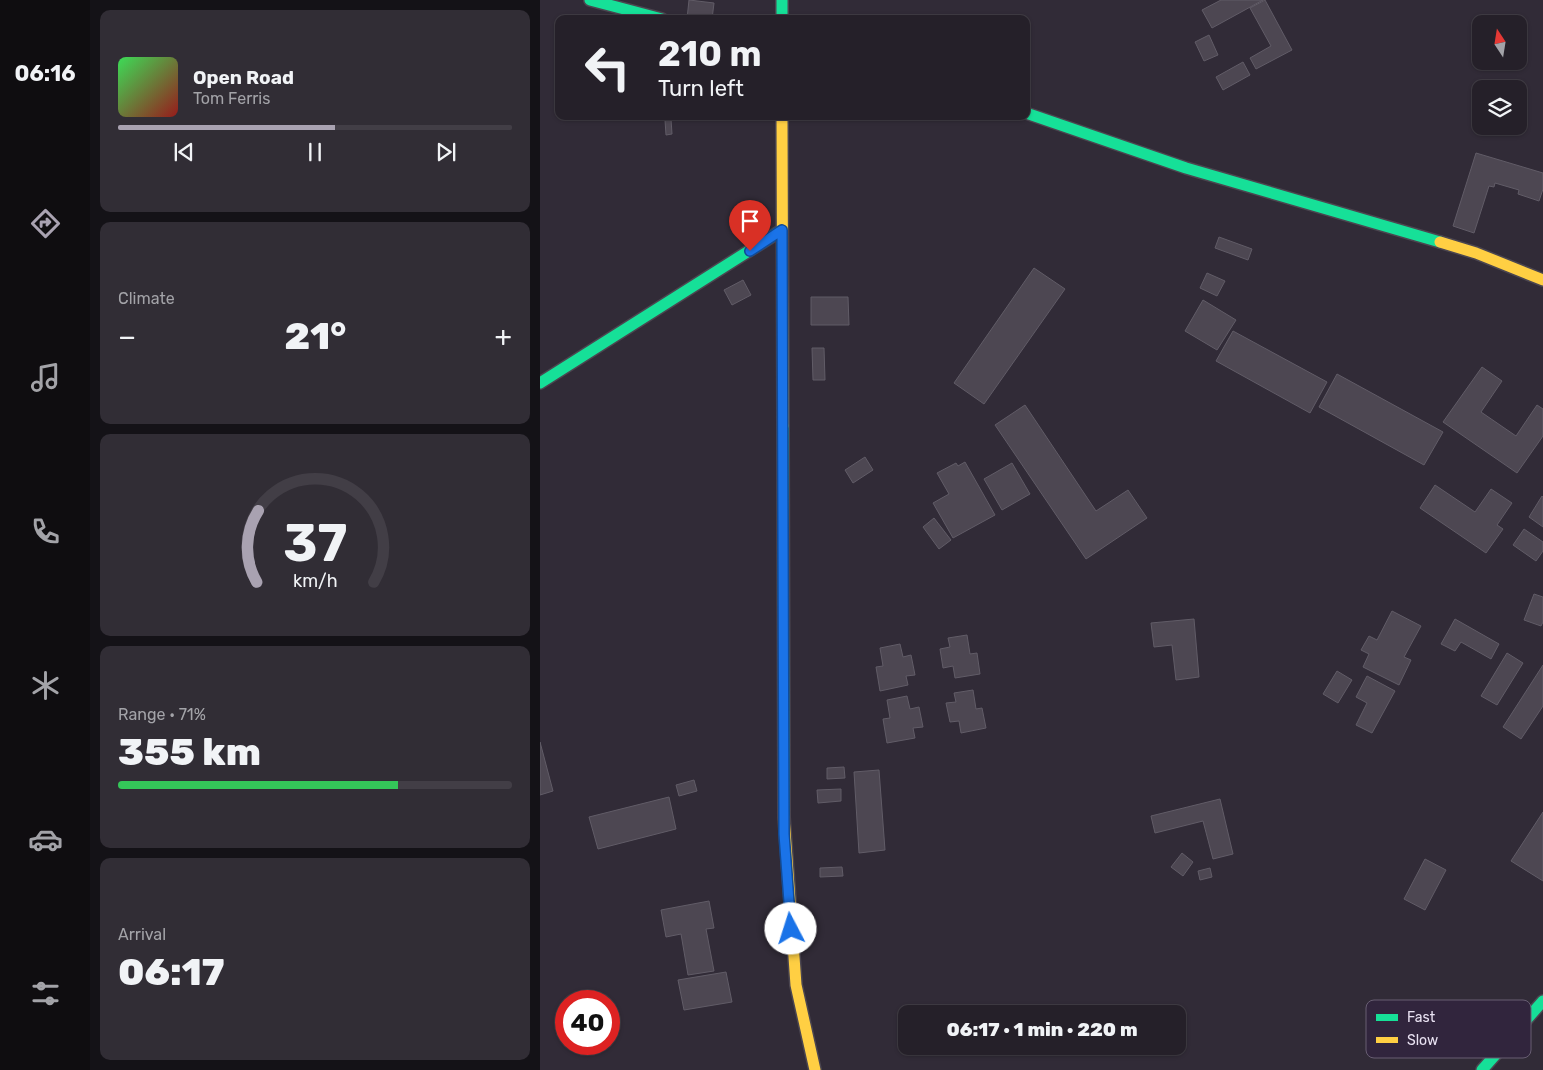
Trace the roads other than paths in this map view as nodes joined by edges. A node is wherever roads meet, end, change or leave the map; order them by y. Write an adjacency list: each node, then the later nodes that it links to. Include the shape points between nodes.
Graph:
1 (590, 0): 3 (street)
2 (782, 0): 4 (street)
3 (647, 15)
4 (782, 15)
5 (1030, 114): 8 (street, via 1186,168 1476,253)
6 (782, 120): 7 (street)
7 (782, 230): 9 (street); 13 (street, via 784,834 796,985)
8 (1543, 280)
9 (540, 383)
10 (1543, 1000): 11 (street)
11 (1531, 1014)
12 (1492, 1058): 14 (street)
13 (815, 1070)
14 (1482, 1070)

